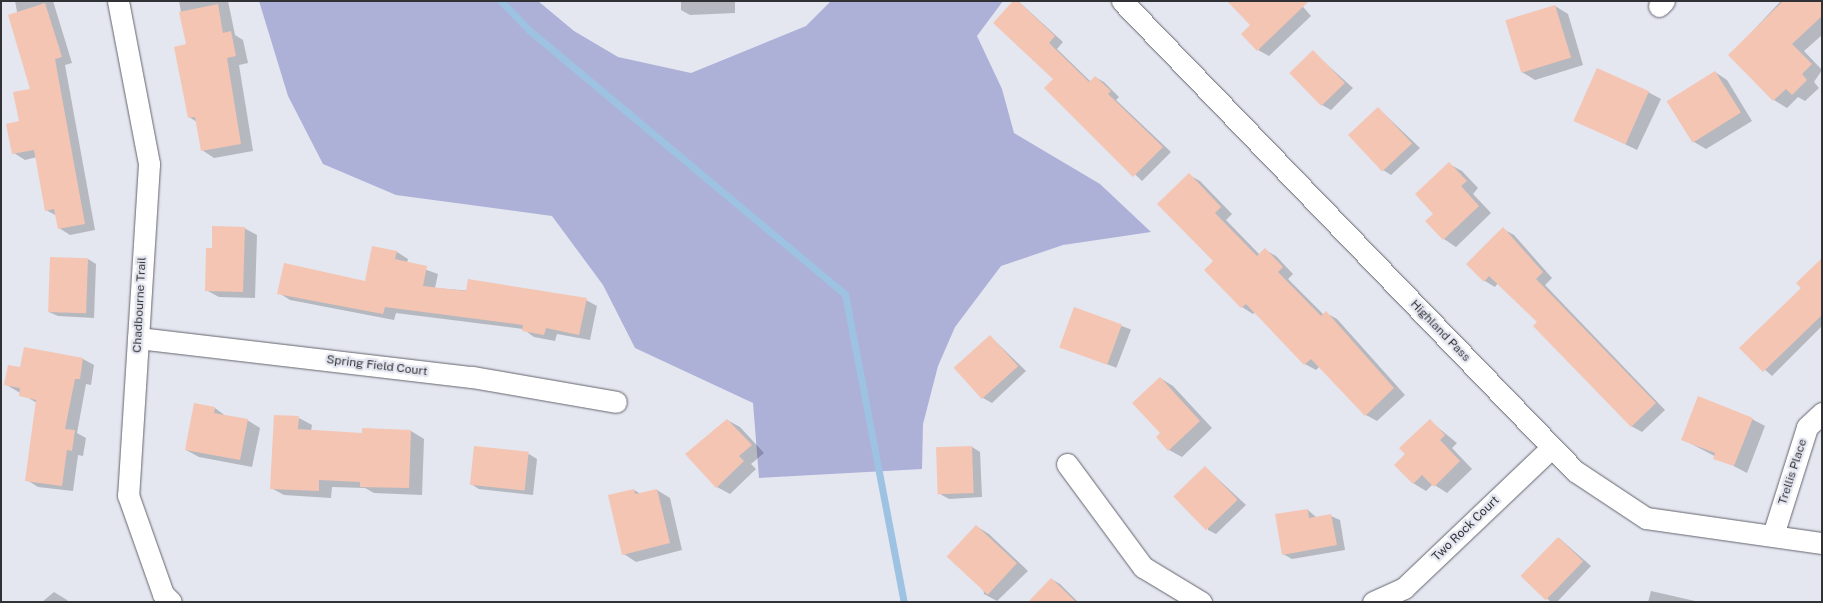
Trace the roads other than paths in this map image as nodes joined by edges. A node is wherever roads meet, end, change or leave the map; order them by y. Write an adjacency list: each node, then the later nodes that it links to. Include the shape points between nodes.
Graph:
1 (118, 1): 3 (street, Chadbourne Trail, via 148,164)
2 (1122, 1): 6 (street, Highland Pass)
3 (138, 338): 4 (street, Spring Field Court, via 472,376); 10 (street, Chadbourne Trail, via 128,495 163,594)
4 (616, 402)
5 (1822, 413): 8 (street, Trellis Place, via 1807,427)
6 (1552, 447): 8 (street, Highland Pass, via 1575,471 1646,518); 12 (street, Two Rock Court, via 1404,588)
7 (1067, 464): 11 (street, via 1143,567)
8 (1773, 535): 9 (street, Highland Pass)
9 (1822, 543)
10 (171, 602)
11 (1201, 602)
12 (1373, 602)

